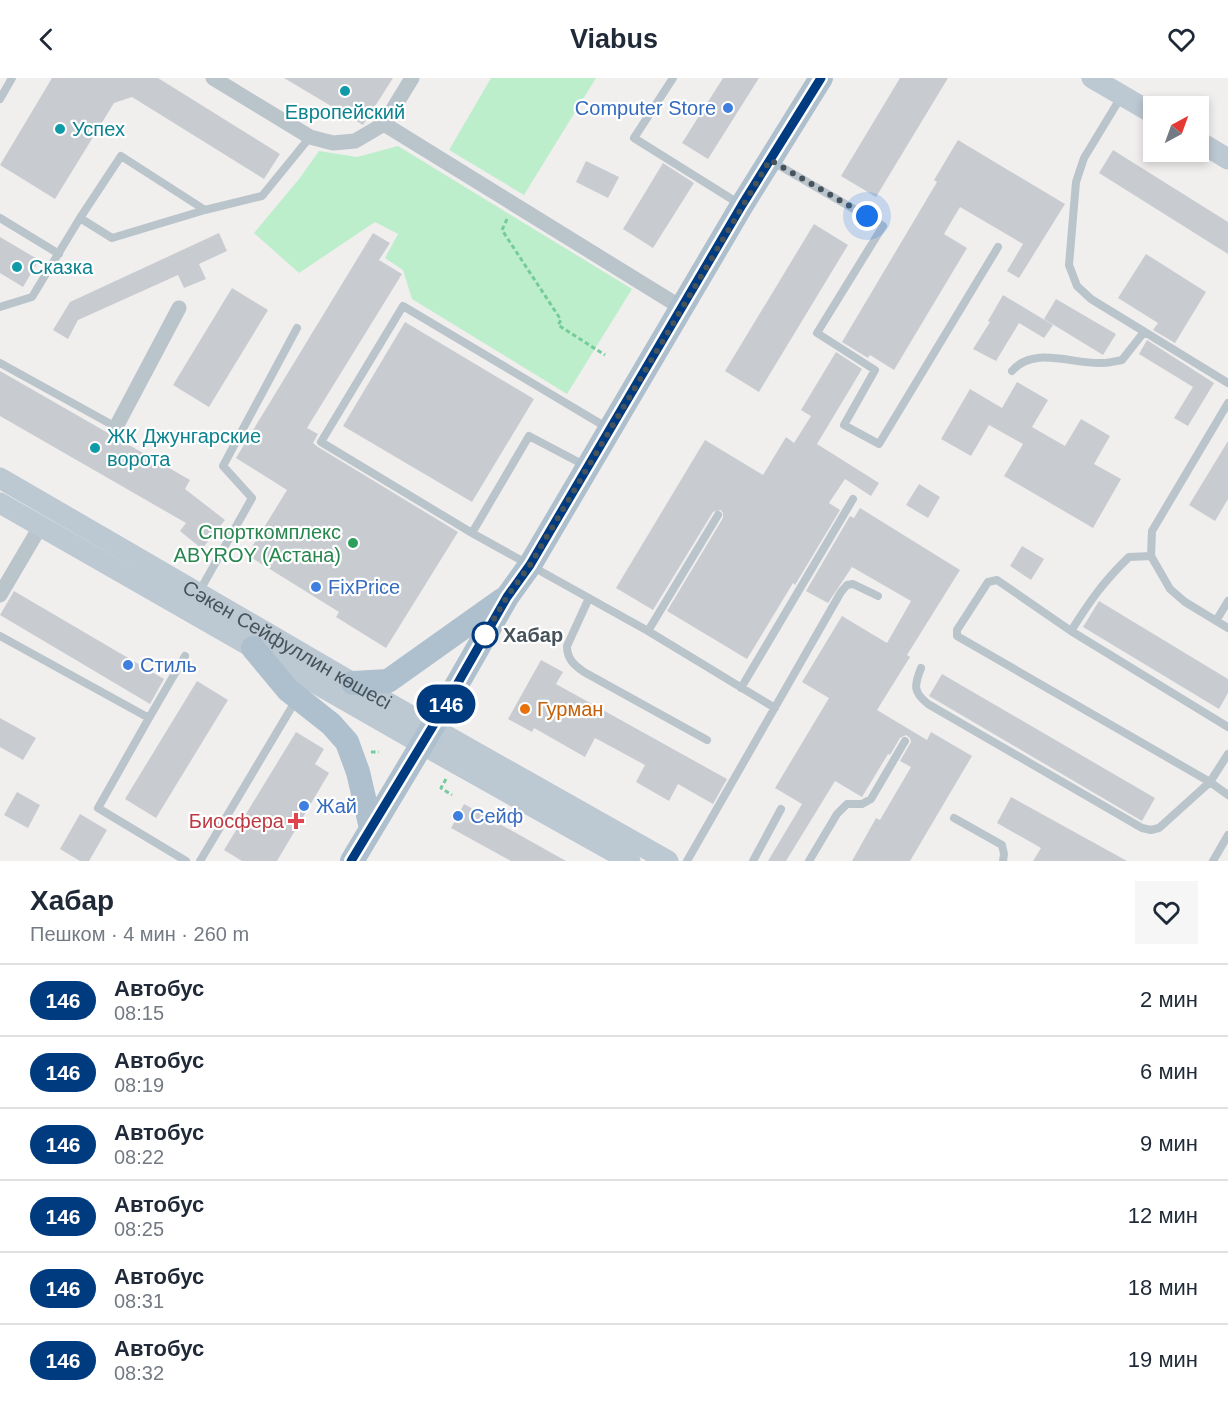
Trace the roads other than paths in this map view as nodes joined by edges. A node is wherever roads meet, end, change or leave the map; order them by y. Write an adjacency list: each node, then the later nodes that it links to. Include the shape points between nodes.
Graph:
1 (12, 78): 8 (lane)
2 (213, 78): 11 (street)
3 (412, 78): 10 (street)
4 (673, 78): 15 (lane, via 634,138)
5 (821, 78): 14 (main road)
6 (1092, 78): 7 (main road)
7 (1122, 96): 9 (main road); 25 (lane, via 1084,158 1076,182 1069,265 1077,286 1091,299)
8 (0, 99)
9 (1143, 108)
10 (384, 124): 11 (street, via 355,141 333,143); 23 (street)
11 (310, 137): 16 (lane, via 262,196)
12 (1209, 148): 13 (main road)
13 (1228, 159)
14 (770, 160): 15 (main road); 19 (lane, via 883,226 817,333 875,370 844,425 879,444)
15 (742, 205): 23 (main road)
16 (205, 210): 18 (lane, via 112,238); 18 (lane, via 121,156)
17 (0, 218): 20 (lane)
18 (80, 218): 20 (lane)
19 (998, 247)
20 (59, 254): 21 (lane, via 32,297)
21 (0, 307)
22 (179, 308): 30 (street)
23 (682, 308): 31 (main road)
24 (297, 328): 41 (lane, via 223,465 252,498)
25 (1144, 332): 27 (lane, via 1122,360 1104,363 1042,357 1019,363); 28 (lane)
26 (0, 363): 30 (lane)
27 (1012, 371)
28 (1228, 383)
29 (1228, 403): 39 (lane, via 1152,531)
30 (116, 427)
31 (610, 429): 32 (main road); 38 (lane, via 404,306 321,442)
32 (588, 467): 38 (lane, via 530,436); 40 (main road)
33 (0, 478): 41 (main road, Сәкен Сейфуллин көшесі)
34 (853, 499): 56 (lane)
35 (0, 503): 37 (main road, Сәкен Сейфуллин көшесі)
36 (718, 515): 49 (lane)
37 (40, 527): 42 (street); 52 (main road, Сәкен Сейфуллин көшесі)
38 (472, 533): 40 (lane)
39 (1151, 556): 47 (lane, via 1170,589); 50 (lane, via 1129,557 1114,571)
40 (530, 565): 44 (main road); 45 (lane)
41 (198, 593): 55 (main road, Сәкен Сейфуллин көшесі)
42 (0, 595)
43 (878, 596): 58 (lane, via 847,585)
44 (507, 597): 55 (main road, via 387,681); 61 (main road)
45 (588, 598): 49 (lane); 62 (lane, via 567,646 573,664)
46 (1228, 601): 47 (lane)
47 (1216, 621): 48 (lane)
48 (1228, 628)
49 (648, 631): 56 (lane)
50 (1071, 631): 60 (lane); 65 (lane, via 997,580 988,582 957,636)
51 (0, 636): 59 (lane)
52 (253, 648): 57 (main road); 61 (main road, Сәкен Сейфуллин көшесі)
53 (185, 656): 59 (lane)
54 (921, 668): 65 (lane, via 915,684 918,696 928,704 1142,828 1159,828)
55 (353, 683): 61 (main road, Сәкен Сейфуллин көшесі)
56 (741, 688): 58 (lane)
57 (297, 697): 69 (main road, via 347,742); 72 (lane)
58 (775, 708): 76 (lane)
59 (149, 718): 71 (lane, via 98,808)
60 (1228, 727)
61 (427, 736): 69 (main road); 74 (main road, Сәкен Сейфуллин көшесі); 75 (main road, Сәкен Сейфуллин көшесі)
62 (707, 740)
63 (905, 741): 78 (lane, via 871,799 862,804 847,804 837,813)
64 (1228, 754): 65 (lane)
65 (1210, 782): 66 (lane)
66 (1228, 795)
67 (781, 808): 77 (lane)
68 (954, 818): 79 (lane, via 1002,844)
69 (371, 828): 73 (main road)
70 (1228, 835): 80 (lane)
71 (186, 861)
72 (200, 861)
73 (351, 861)
74 (630, 861)
75 (668, 861)
76 (687, 861)
77 (753, 861)
78 (809, 861)
79 (1003, 861)
80 (1213, 861)

